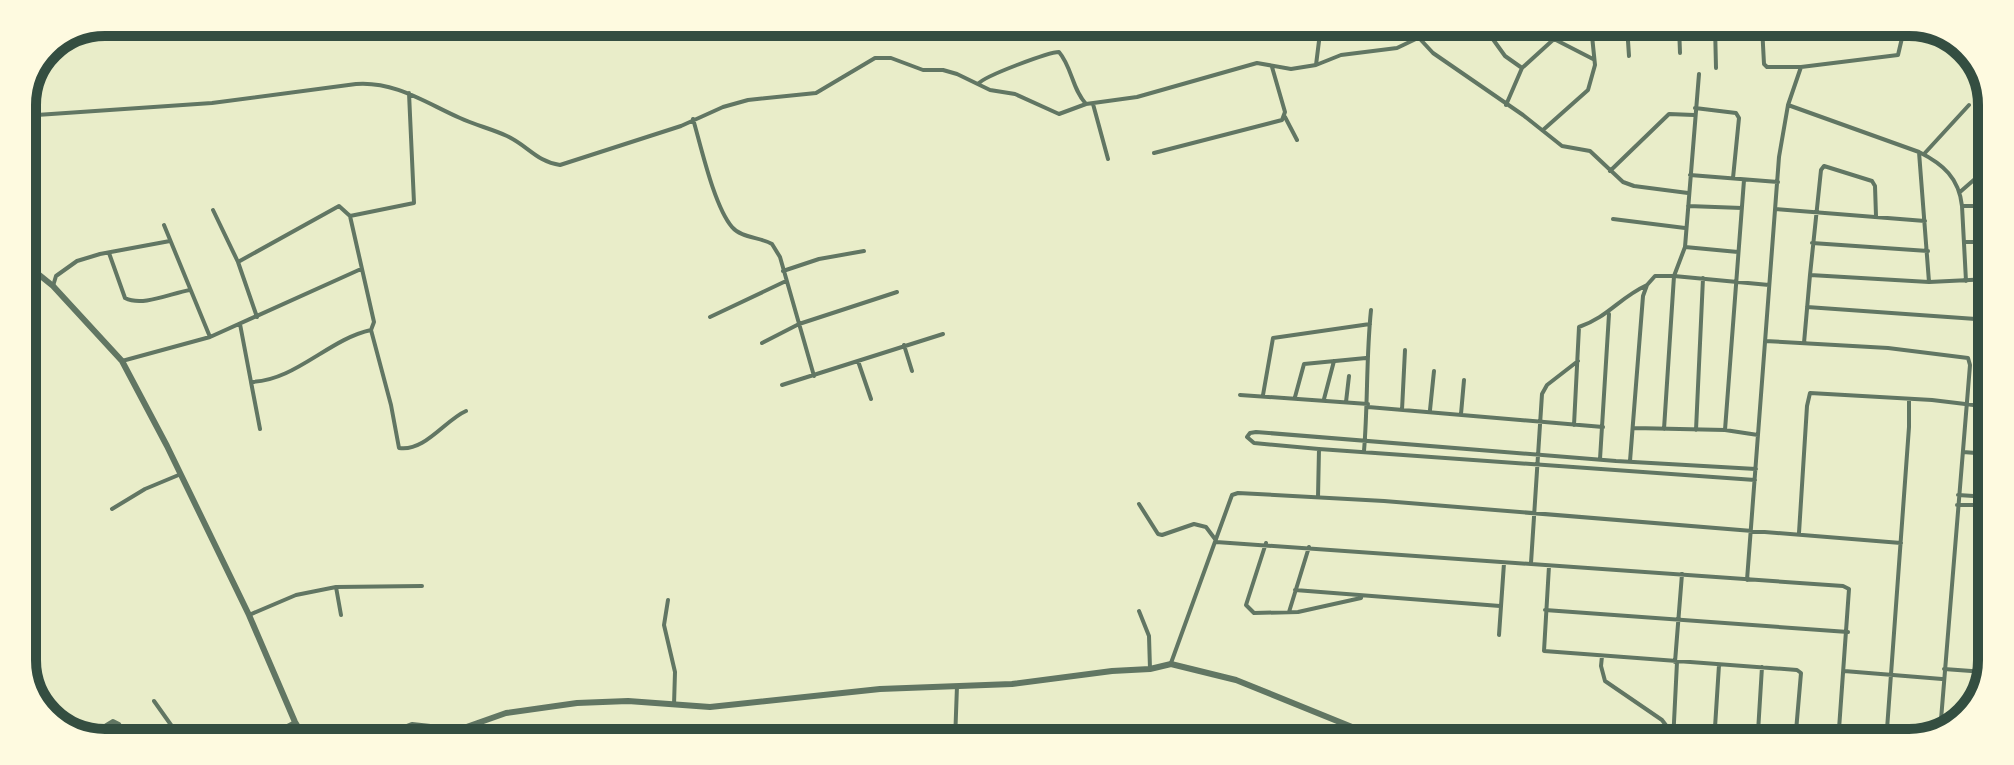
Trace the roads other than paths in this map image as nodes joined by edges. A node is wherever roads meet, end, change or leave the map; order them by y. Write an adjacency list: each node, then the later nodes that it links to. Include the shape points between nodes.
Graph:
1 (1320, 36): 14 (street)
2 (1425, 36): 10 (street)
3 (1491, 36): 17 (street)
4 (1592, 36): 13 (street)
5 (1628, 36): 12 (street)
6 (1679, 36): 11 (street)
7 (1715, 36): 18 (street)
8 (1763, 36): 16 (street, via 1767,67)
9 (1901, 36): 16 (street, via 1898,55)
10 (1420, 39): 14 (street); 24 (street)
11 (1680, 53)
12 (1629, 56)
13 (1593, 59): 17 (street, via 1554,39); 32 (street, via 1588,90)
14 (1316, 65): 15 (street)
15 (1272, 67): 23 (street, via 1257,63); 30 (street)
16 (1801, 67): 25 (street)
17 (1522, 68): 24 (street)
18 (1716, 68)
19 (1699, 74): 27 (street)
20 (978, 84): 22 (street, via 1059,114); 22 (street, via 992,74 1059,52); 31 (street, via 943,70 875,58 816,93 748,100)
21 (409, 93): 28 (street, via 366,84 212,103); 31 (street, via 504,135 545,163 560,165); 52 (street, via 414,203)
22 (1086, 104): 23 (street)
23 (1093, 104): 36 (street)
24 (1506, 105): 32 (street)
25 (1788, 105): 35 (street); 42 (street)
26 (1969, 105): 35 (street)
27 (1695, 108): 29 (street); 40 (street, via 1736,113 1739,118)
28 (36, 115)
29 (1694, 115): 37 (street, via 1669,114); 38 (street)
30 (1285, 117): 33 (street); 34 (street)
31 (693, 119): 69 (street, via 710,180 732,227 772,244)
32 (1543, 130): 37 (street, via 1562,146 1590,151)
33 (1297, 140)
34 (1154, 153)
35 (1921, 153): 43 (street, via 1951,176); 55 (street)
36 (1108, 159)
37 (1610, 171): 44 (street, via 1634,186)
38 (1690, 175): 40 (street); 44 (street)
39 (1978, 176): 43 (street)
40 (1733, 178): 41 (street)
41 (1744, 180): 42 (street); 48 (street)
42 (1778, 182): 49 (street)
43 (1960, 192): 46 (street)
44 (1688, 193): 45 (street)
45 (1688, 206): 48 (street); 57 (street)
46 (1962, 206): 47 (street); 59 (street)
47 (1978, 206)
48 (1742, 208): 65 (street)
49 (1776, 209): 51 (street); 80 (street)
50 (213, 210): 67 (street)
51 (1815, 211): 53 (street); 53 (street, via 1824,166 1872,181); 61 (street)
52 (350, 216): 67 (street, via 339,206); 68 (street)
53 (1876, 216): 55 (street)
54 (1613, 219): 57 (street)
55 (1925, 221): 64 (street)
56 (164, 225): 58 (street)
57 (1685, 228): 62 (street)
58 (170, 241): 66 (street); 82 (street)
59 (1965, 242): 60 (street); 77 (street)
60 (1978, 242)
61 (1812, 243): 64 (street); 71 (street)
62 (1685, 247): 65 (street); 72 (street)
63 (864, 251): 69 (street)
64 (1928, 251): 78 (street)
65 (1739, 252): 74 (street)
66 (109, 253): 81 (street, via 65,267); 82 (street, via 125,298 131,301)
67 (238, 262): 87 (street)
68 (362, 268): 87 (street); 93 (street, via 374,322)
69 (783, 271): 76 (street)
70 (36, 272): 81 (street)
71 (1810, 275): 78 (street); 84 (street)
72 (1674, 276): 73 (street); 79 (street, via 1655,276); 132 (street)
73 (1703, 278): 74 (street); 133 (street)
74 (1737, 280): 80 (street); 134 (street)
75 (1978, 280): 77 (street)
76 (786, 281): 88 (street); 91 (street)
77 (1966, 281): 78 (street)
78 (1929, 282)
79 (1647, 285): 86 (street); 130 (street)
80 (1769, 285): 96 (street)
81 (53, 286): 102 (street)
82 (190, 290): 95 (street)
83 (897, 292): 91 (street)
84 (1807, 307): 89 (street); 98 (street)
85 (1371, 310): 92 (street)
86 (1609, 313): 105 (street, via 1579,327); 129 (street)
87 (257, 317): 90 (street)
88 (710, 317)
89 (1978, 319)
90 (240, 324): 95 (street); 111 (street)
91 (799, 324): 97 (street); 108 (street)
92 (1370, 324): 101 (street); 114 (street, via 1273,338)
93 (371, 330): 111 (street, via 280,375); 125 (street, via 399,448 418,444)
94 (943, 334): 99 (street)
95 (210, 337): 102 (street)
96 (1765, 341): 98 (street); 135 (street)
97 (762, 343)
98 (1804, 343): 121 (street, via 1965,356 1970,365)
99 (904, 345): 103 (street); 106 (street)
100 (1405, 350): 123 (street)
101 (1366, 358): 104 (street); 120 (street)
102 (122, 361): 146 (street)
103 (858, 361): 108 (street); 116 (street)
104 (1334, 361): 115 (street, via 1302,365); 117 (street)
105 (1578, 361): 127 (street, via 1547,385); 128 (street)
106 (912, 371)
107 (1434, 371): 124 (street)
108 (814, 376): 112 (street)
109 (1349, 376): 119 (street)
110 (1464, 380): 126 (street)
111 (251, 382): 131 (street)
112 (782, 385)
113 (1240, 395): 114 (street)
114 (1263, 395): 115 (street)
115 (1295, 397): 117 (street)
116 (871, 399)
117 (1324, 399): 119 (street)
118 (1909, 399): 121 (street); 157 (street, via 1815,392 1808,396); 160 (street)
119 (1346, 402): 120 (street)
120 (1368, 405): 123 (street); 136 (street)
121 (1966, 405): 122 (street); 139 (street)
122 (1978, 406)
123 (1402, 410): 124 (street)
124 (1430, 410): 126 (street)
125 (466, 411)
126 (1461, 414): 127 (street)
127 (1541, 422): 128 (street); 141 (street)
128 (1574, 425): 129 (street)
129 (1603, 427): 142 (street)
130 (1634, 428): 132 (street); 143 (street)
131 (260, 429)
132 (1664, 429): 133 (street)
133 (1696, 430): 134 (street)
134 (1725, 430): 135 (street)
135 (1758, 435): 145 (street)
136 (1365, 440): 137 (street, via 1256,432 1247,437 1254,443); 138 (street); 141 (street)
137 (1319, 449): 138 (street); 150 (street)
138 (1364, 451): 144 (street)
139 (1963, 452): 140 (street); 148 (street)
140 (1978, 453)
141 (1538, 455): 142 (street); 144 (street)
142 (1600, 459): 143 (street)
143 (1630, 461): 145 (street)
144 (1537, 465): 147 (street); 155 (street)
145 (1756, 469): 147 (street)
146 (181, 474): 154 (street); 176 (street)
147 (1755, 480): 156 (street)
148 (1958, 495): 149 (street); 152 (street)
149 (1978, 496)
150 (1318, 497): 155 (street); 158 (street, via 1232,495)
151 (1139, 504): 158 (street, via 1158,534 1194,524 1206,527)
152 (1957, 505): 153 (street); 187 (street)
153 (1978, 505)
154 (112, 509)
155 (1536, 513): 156 (street); 163 (street)
156 (1751, 529): 157 (street); 166 (street)
157 (1799, 533): 160 (street)
158 (1216, 542): 159 (street); 183 (street)
159 (1266, 543): 161 (street); 175 (street, via 1246,605 1254,613)
160 (1901, 543): 190 (street)
161 (1309, 547): 162 (street); 169 (street)
162 (1504, 563): 163 (street); 172 (street)
163 (1531, 563): 164 (street)
164 (1549, 566): 165 (street); 173 (street)
165 (1682, 574): 166 (street); 178 (street)
166 (1747, 580): 179 (street, via 1849,589)
167 (422, 586): 168 (street)
168 (336, 587): 176 (street, via 296,595); 177 (street)
169 (1295, 590): 170 (street); 175 (street)
170 (1367, 597): 172 (street); 175 (street)
171 (668, 600): 194 (street, via 664,625 675,672)
172 (1500, 606): 180 (street)
173 (1545, 610): 178 (street); 181 (street, via 1544,651)
174 (1139, 611): 186 (street, via 1149,636)
175 (1289, 612)
176 (249, 615): 196 (street)
177 (341, 615)
178 (1679, 619): 179 (street); 182 (street)
179 (1848, 632): 189 (street)
180 (1499, 635)
181 (1602, 656): 182 (street); 207 (street, via 1605,681)
182 (1676, 662): 184 (street); 208 (street)
183 (1171, 664): 186 (street); 206 (street, via 1236,680)
184 (1719, 665): 185 (street); 209 (street)
185 (1762, 667): 210 (street); 211 (street, via 1800,672)
186 (1150, 669): 192 (street)
187 (1944, 669): 188 (street); 191 (street)
188 (1977, 669)
189 (1844, 671): 190 (street); 212 (street)
190 (1892, 675): 191 (street); 213 (street)
191 (1943, 679): 195 (street)
192 (957, 686): 194 (street, via 710,707); 205 (street)
193 (154, 701): 199 (street)
194 (674, 705): 204 (street, via 577,703 506,713)
195 (1941, 721)
196 (295, 722): 200 (street); 201 (street)
197 (101, 729): 198 (street, via 113,721)
198 (122, 729)
199 (174, 729)
200 (281, 729)
201 (299, 729)
202 (402, 729): 203 (street)
203 (449, 729)
204 (461, 729)
205 (955, 729)
206 (1357, 729)
207 (1669, 729)
208 (1674, 729)
209 (1715, 729)
210 (1758, 729)
211 (1796, 729)
212 (1839, 729)
213 (1887, 729)

